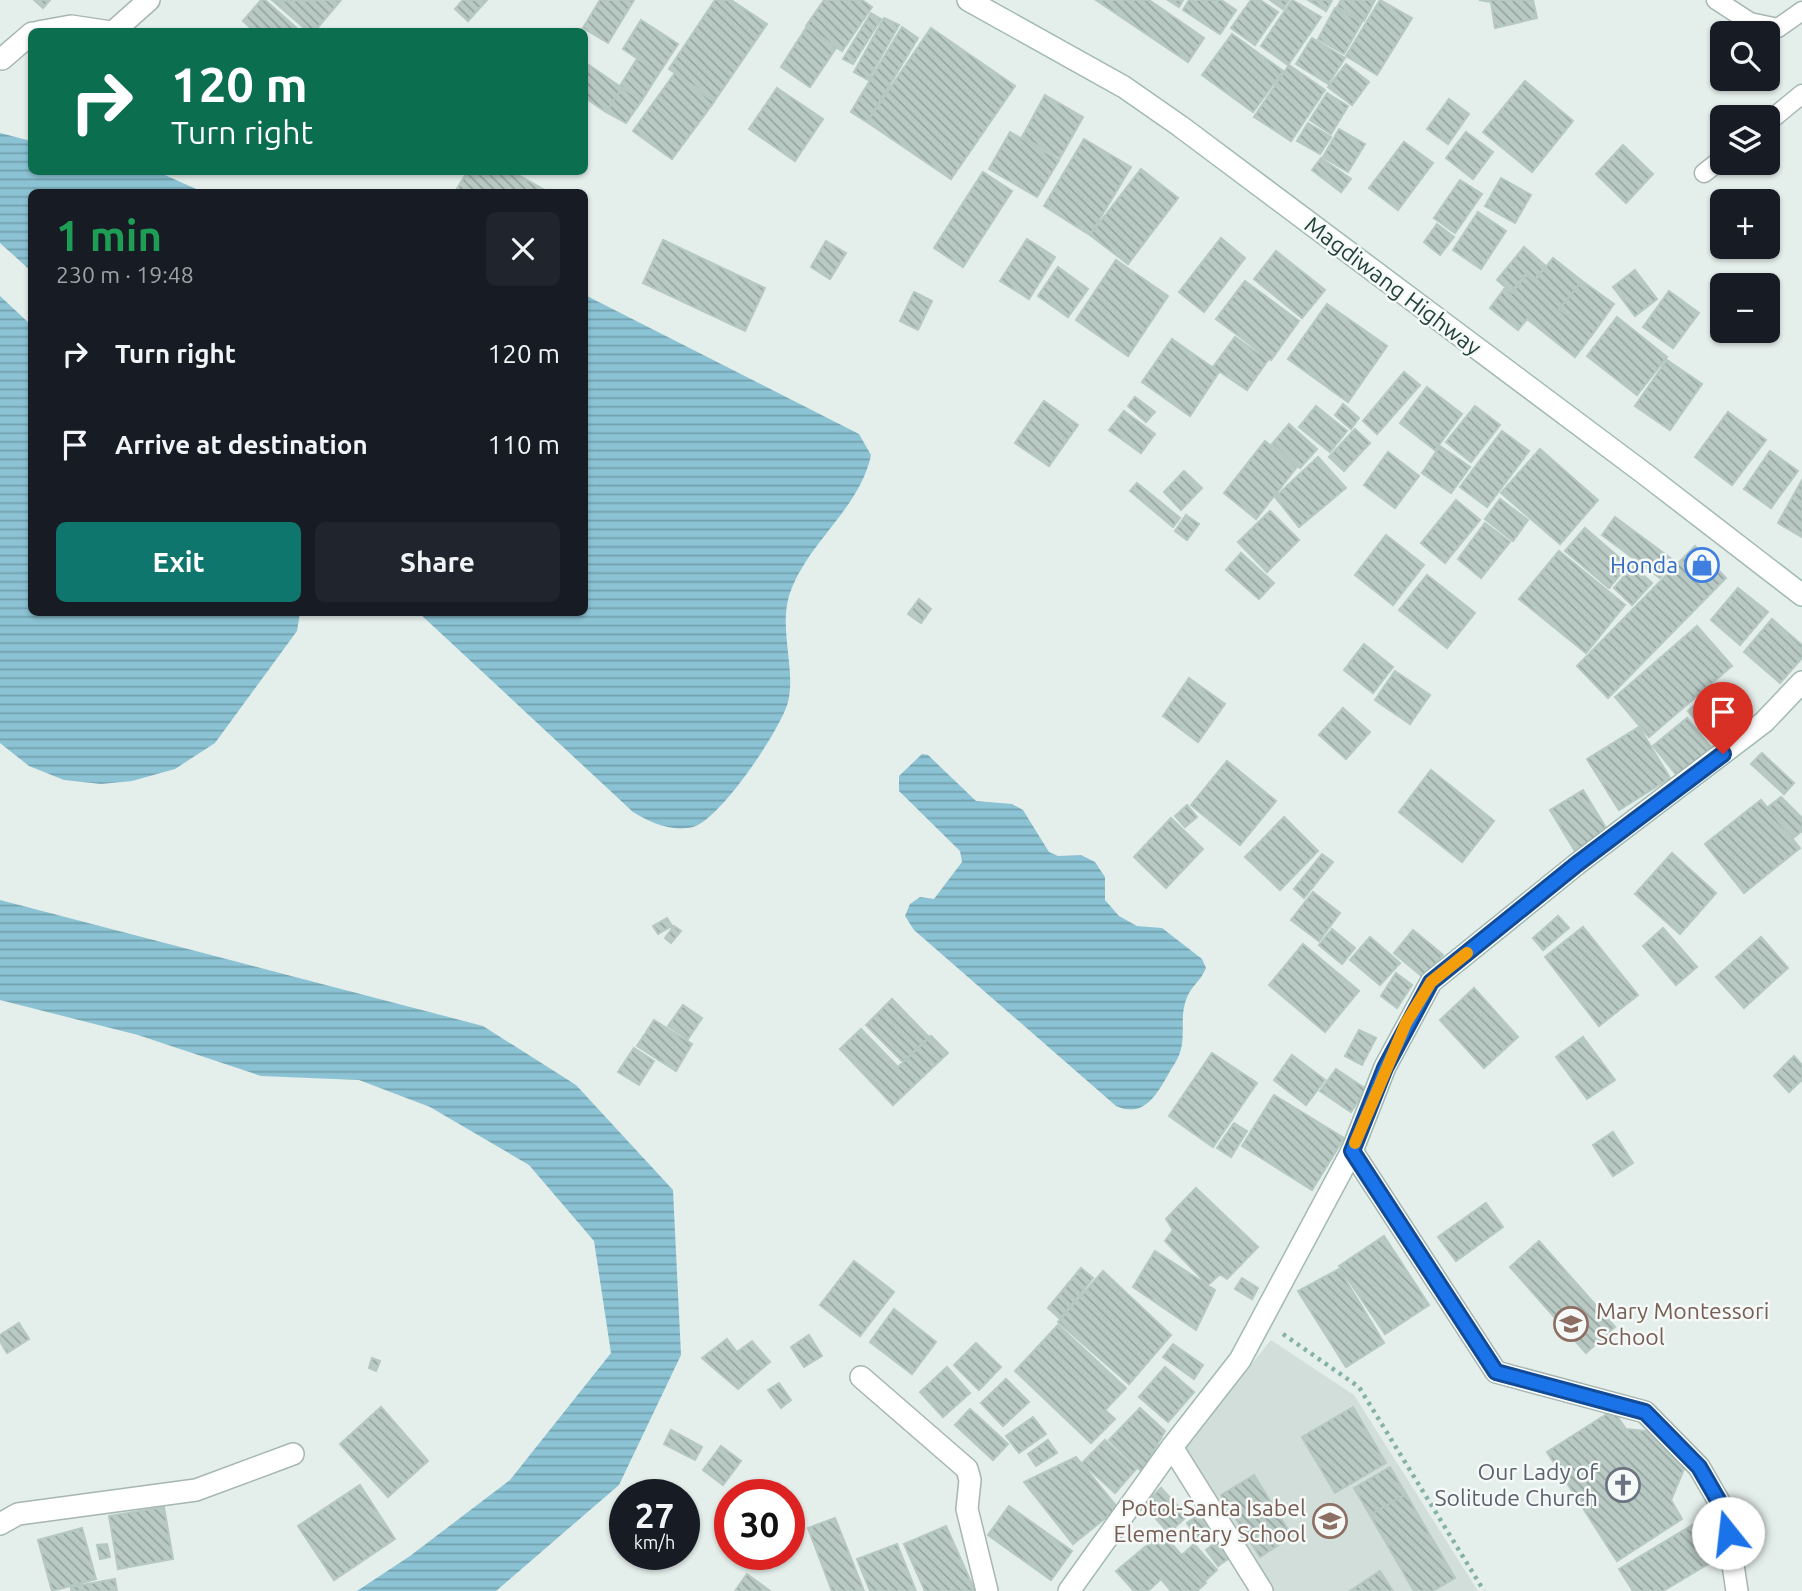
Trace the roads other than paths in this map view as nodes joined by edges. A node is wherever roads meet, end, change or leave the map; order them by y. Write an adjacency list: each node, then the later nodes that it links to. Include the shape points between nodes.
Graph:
1 (149, 0): 7 (street)
2 (968, 0): 14 (street, Magdiwang Highway, via 1114,82 1180,126)
3 (1716, 0): 4 (lane, via 1750,22 1778,28)
4 (1802, 11)
5 (60, 28): 6 (street)
6 (85, 28)
7 (117, 28)
8 (28, 36): 9 (street)
9 (2, 59)
10 (1802, 94): 11 (lane)
11 (1780, 112)
12 (1710, 168): 13 (lane)
13 (1704, 173)
14 (1802, 596)
15 (1802, 682): 16 (street, via 1764,722 1431,982 1385,1068)
16 (1352, 1151): 18 (street, via 1240,1360); 24 (street, via 1496,1372 1645,1412 1699,1467 1725,1512)
17 (861, 1377): 21 (street, via 967,1469 967,1509)
18 (1172, 1447): 22 (street); 23 (street)
19 (293, 1454): 20 (street, via 196,1490 18,1514)
20 (0, 1524)
21 (987, 1591)
22 (1069, 1591)
23 (1262, 1591)
24 (1737, 1591)

